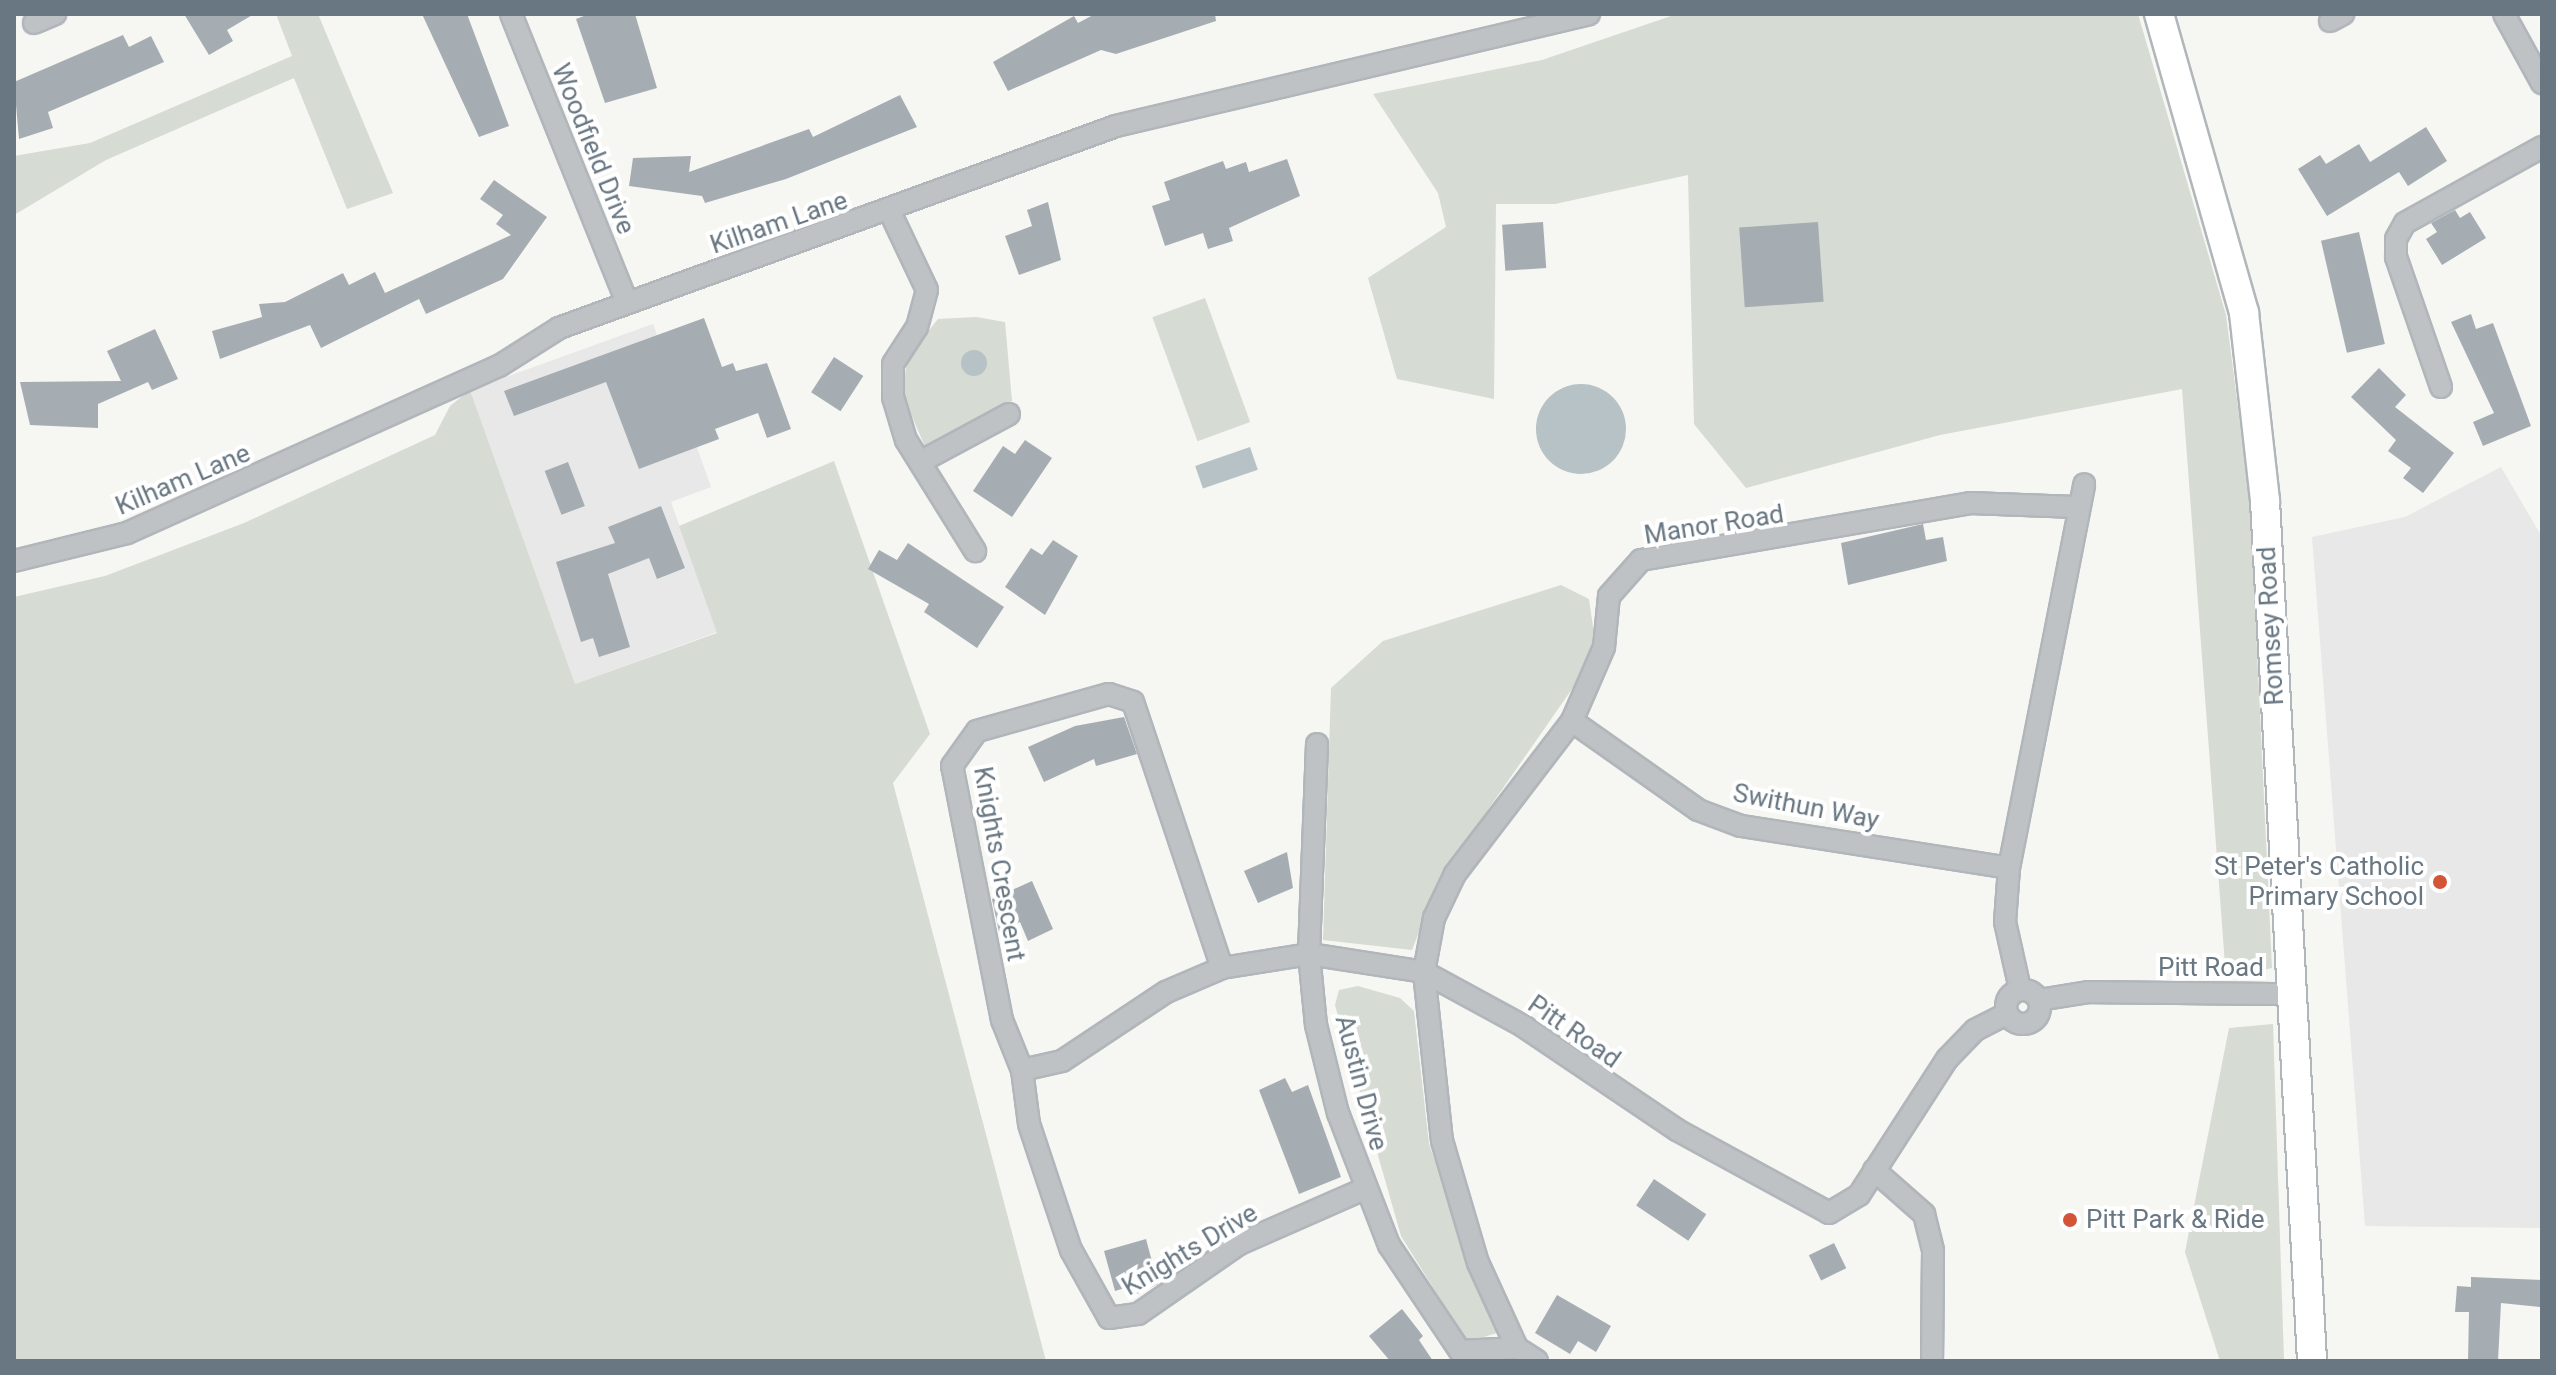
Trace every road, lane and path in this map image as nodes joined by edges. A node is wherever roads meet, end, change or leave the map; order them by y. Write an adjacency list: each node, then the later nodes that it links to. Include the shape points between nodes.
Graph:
1 (55, 14): 6 (street)
2 (511, 14): 10 (street, Woodfield Drive)
3 (1589, 14): 9 (street, Kilham Lane, via 1172,107)
4 (2159, 14): 25 (main road, Romsey Road, via 2244,313 2265,501)
5 (2504, 14): 7 (street)
6 (34, 23)
7 (2542, 83)
8 (2542, 147): 11 (street, via 2405,223 2396,239 2396,257)
9 (890, 212): 10 (street, Kilham Lane); 13 (street, via 927,290 890,381)
10 (627, 303): 17 (street, Kilham Lane, via 127,533)
11 (2441, 387)
12 (1009, 414): 13 (street)
13 (920, 462): 16 (street)
14 (2084, 484): 15 (street)
15 (2076, 507): 18 (street, Manor Road, via 1970,503 1641,560 1609,596 1604,647); 20 (street)
16 (975, 551)
17 (14, 561)
18 (1572, 721): 20 (street, Swithun Way, via 1698,810 1741,826); 23 (street, Manor Road, via 1455,874 1434,918)
19 (1317, 744): 21 (street, Austin Drive)
20 (2009, 868): 24 (street, via 2005,922)
21 (1309, 954): 22 (street, Pitt Road); 23 (street, Pitt Road); 30 (street, Austin Drive, via 1316,1025)
22 (1222, 968): 28 (street, Pitt Road, via 1166,992 1062,1061); 28 (street, Knights Crescent, via 1133,702 1109,694 977,731 952,766 1002,1020)
23 (1424, 972): 29 (street, Pitt Road, via 1523,1026 1593,1079 1813,1211 1848,1207); 32 (street, Manor Road, via 1442,1141 1478,1263)
24 (2020, 989): 26 (street); 27 (street, via 2007,998)
25 (2288, 994): 26 (street, Pitt Road, via 2089,992); 31 (main road, Romsey Road)
26 (2039, 1000): 27 (street, via 2033,1021 2021,1024)
27 (2007, 1014): 29 (street, Pitt Road, via 1975,1030 1947,1059)
28 (1022, 1070): 30 (street, Knights Drive, via 1029,1124 1071,1250 1109,1318 1138,1314 1239,1244)
29 (1874, 1170): 35 (street, via 1924,1214 1933,1251)
30 (1364, 1189): 33 (street, Austin Drive, via 1417,1292)
31 (2306, 1250): 36 (main road, Romsey Road); 37 (main road, Romsey Road)
32 (1517, 1348): 33 (street, Austin Drive); 34 (street)
33 (1458, 1356)
34 (1537, 1361)
35 (1932, 1361)
36 (2312, 1361)
37 (2328, 1361)

